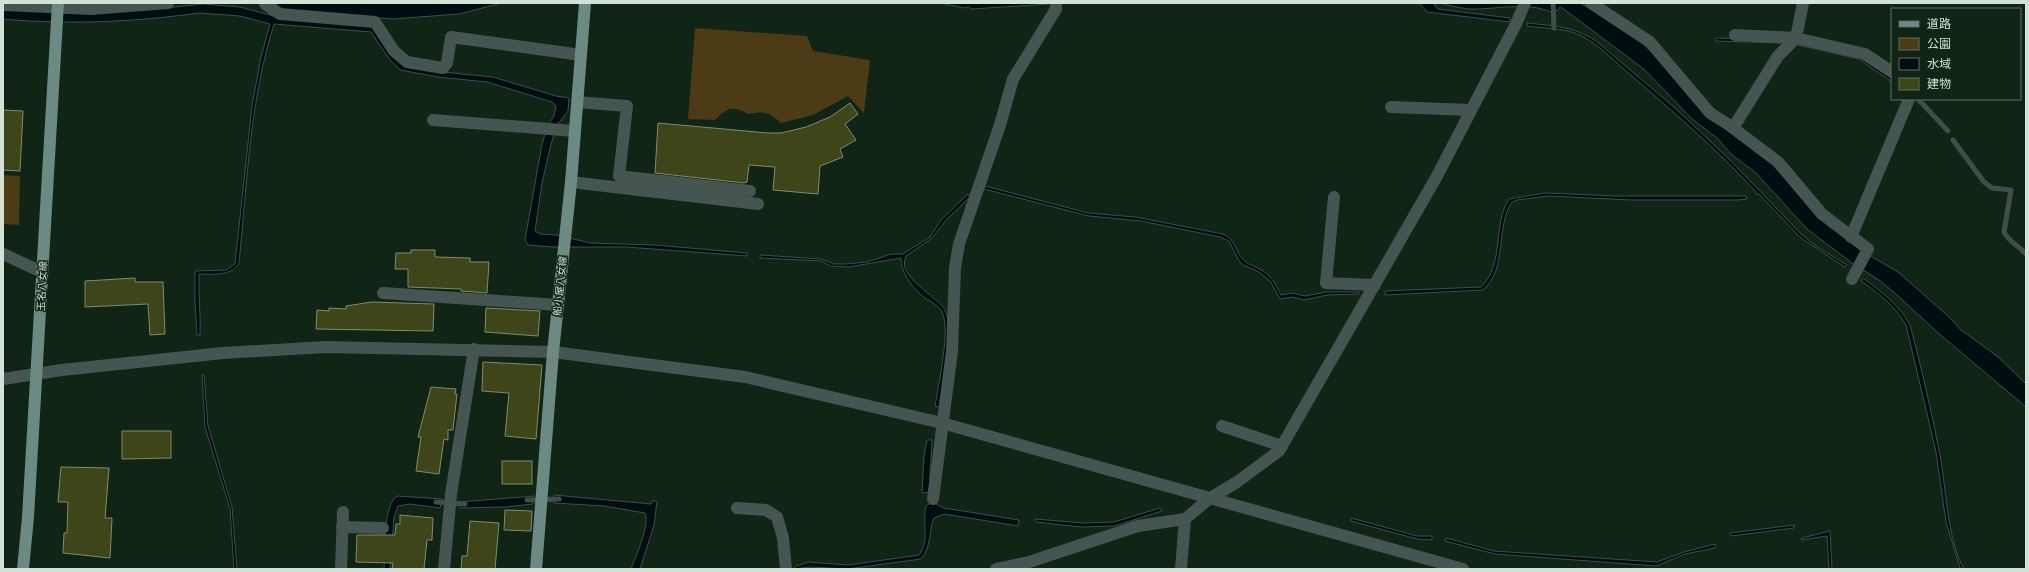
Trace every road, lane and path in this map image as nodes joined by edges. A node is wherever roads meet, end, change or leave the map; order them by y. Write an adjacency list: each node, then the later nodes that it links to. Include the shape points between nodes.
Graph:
1 (168, 3): 9 (street, via 91,9)
2 (262, 3): 12 (street, via 280,14 376,22 394,51 407,62 443,68 448,63 451,37)
3 (585, 3): 12 (main road, 船小屋八女線)
4 (1526, 3): 17 (street)
5 (1591, 3): 19 (street, via 1650,42 1710,114)
6 (1803, 3): 11 (street)
7 (1056, 4): 36 (street, via 1056,10 1013,79 960,244 955,268 952,351)
8 (3, 5): 9 (street)
9 (57, 6): 27 (main road, 玉名八女線)
10 (1735, 35): 11 (street)
11 (1796, 38): 13 (street, via 1865,54); 19 (street, via 1778,56)
12 (581, 55): 15 (main road, 船小屋八女線)
13 (1891, 71)
14 (1909, 100): 25 (street)
15 (577, 102): 20 (main road, 船小屋八女線); 22 (street, via 626,106 619,176)
16 (1391, 108): 17 (street)
17 (1472, 110): 29 (street)
18 (433, 120): 20 (street)
19 (1733, 128): 25 (street, via 1778,162 1822,214)
20 (575, 131): 21 (main road, 船小屋八女線)
21 (571, 182): 24 (street); 31 (main road, 船小屋八女線)
22 (750, 191)
23 (1334, 197): 29 (street, via 1326,283)
24 (758, 204)
25 (1851, 237): 28 (street, via 1868,249)
26 (3, 254): 27 (street)
27 (42, 272): 34 (main road, 玉名八女線)
28 (1855, 274)
29 (1375, 285): 38 (street)
30 (383, 293): 31 (street)
31 (558, 305): 33 (main road, 船小屋八女線)
32 (474, 350): 33 (street); 34 (street, via 326,347 223,353); 49 (street, via 451,494)
33 (553, 352): 36 (street, via 745,377); 50 (main road, 船小屋八女線)
34 (37, 374): 35 (street); 47 (main road, 玉名八女線)
35 (3, 379)
36 (942, 423): 39 (street); 40 (street)
37 (1222, 426): 38 (street)
38 (1282, 446): 40 (street, via 1279,451 1237,482)
39 (934, 499)
40 (1209, 499): 43 (street); 54 (street)
41 (737, 508): 51 (street, via 766,510 777,517 783,538)
42 (343, 512): 44 (street)
43 (1185, 518): 46 (street, via 1138,526); 53 (street)
44 (342, 527): 45 (street); 48 (street)
45 (384, 528)
46 (1029, 566): 52 (street)
47 (23, 569)
48 (341, 569)
49 (444, 569)
50 (536, 569)
51 (786, 569)
52 (996, 569)
53 (1181, 569)
54 (1463, 569)

